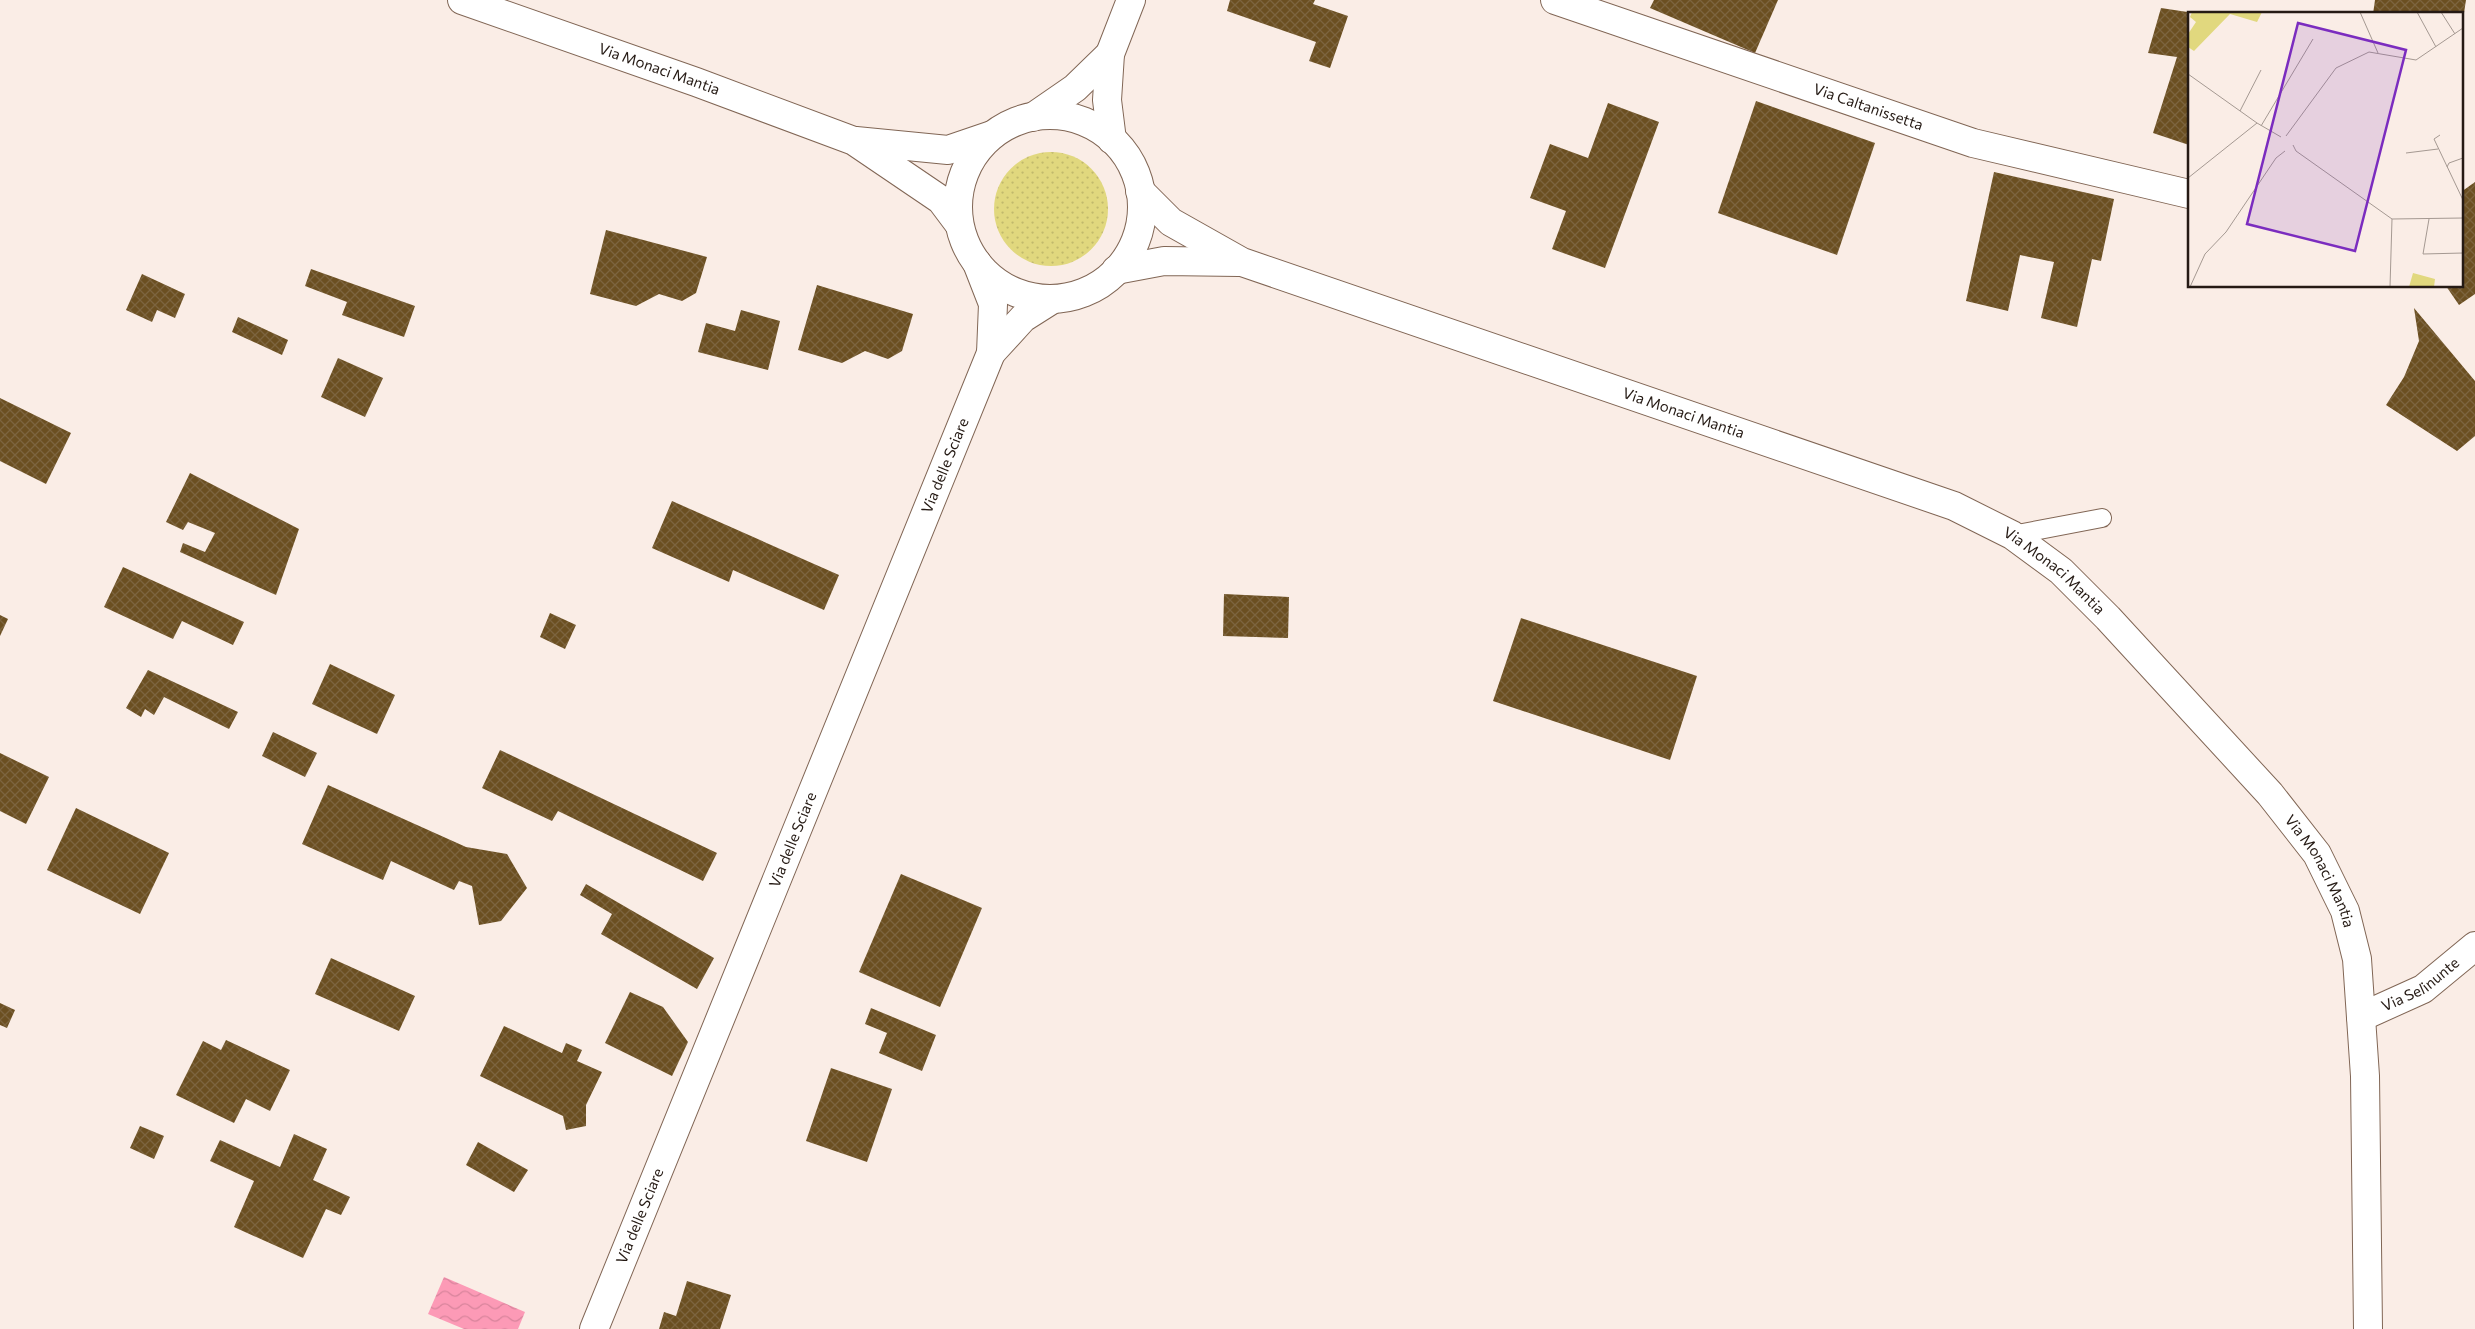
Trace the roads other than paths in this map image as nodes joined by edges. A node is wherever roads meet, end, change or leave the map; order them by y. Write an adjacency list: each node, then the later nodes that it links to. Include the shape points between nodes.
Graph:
1 (462, 0): 8 (street, Via Monaci Mantia)
2 (1131, 0): 4 (street)
3 (1555, 0): 10 (street, Via Caltanissetta, via 1974,143)
4 (1110, 54): 5 (street, via 1075,88); 7 (street, via 1107,100)
5 (1033, 117): 6 (street, via 1006,126); 7 (street, via 1076,119)
6 (994, 134): 8 (street, Via Monaci Mantia, via 948,150); 11 (street, via 967,168 959,195)
7 (1112, 140): 9 (street, via 1130,164)
8 (854, 141): 11 (street, Via Monaci Mantia, via 940,200)
9 (1140, 191): 12 (street, Via Monaci Mantia, via 1171,222); 14 (street, via 1138,234 1126,259)
10 (2188, 194)
11 (959, 224): 13 (street, via 969,252)
12 (1242, 262): 14 (street, Via Monaci Mantia, via 1164,261); 18 (street, Via Monaci Mantia, via 1954,506)
13 (977, 263): 15 (street, via 1010,291 1039,299); 16 (street, Via delle Sciare, via 994,304)
14 (1116, 270): 15 (street, via 1106,280 1081,294)
15 (1053, 299): 16 (street, Via delle Sciare, via 1022,318)
16 (990, 353): 21 (street, Via delle Sciare)
17 (2102, 518): 18 (lane)
18 (2012, 535): 20 (street, Via Monaci Mantia, via 2061,571 2108,618 2270,794 2317,854 2345,911 2357,959)
19 (2475, 946): 20 (street, Via Selinunte, via 2423,989)
20 (2361, 1017): 22 (street, Via Monaci Mantia)
21 (594, 1329)
22 (2368, 1329)

